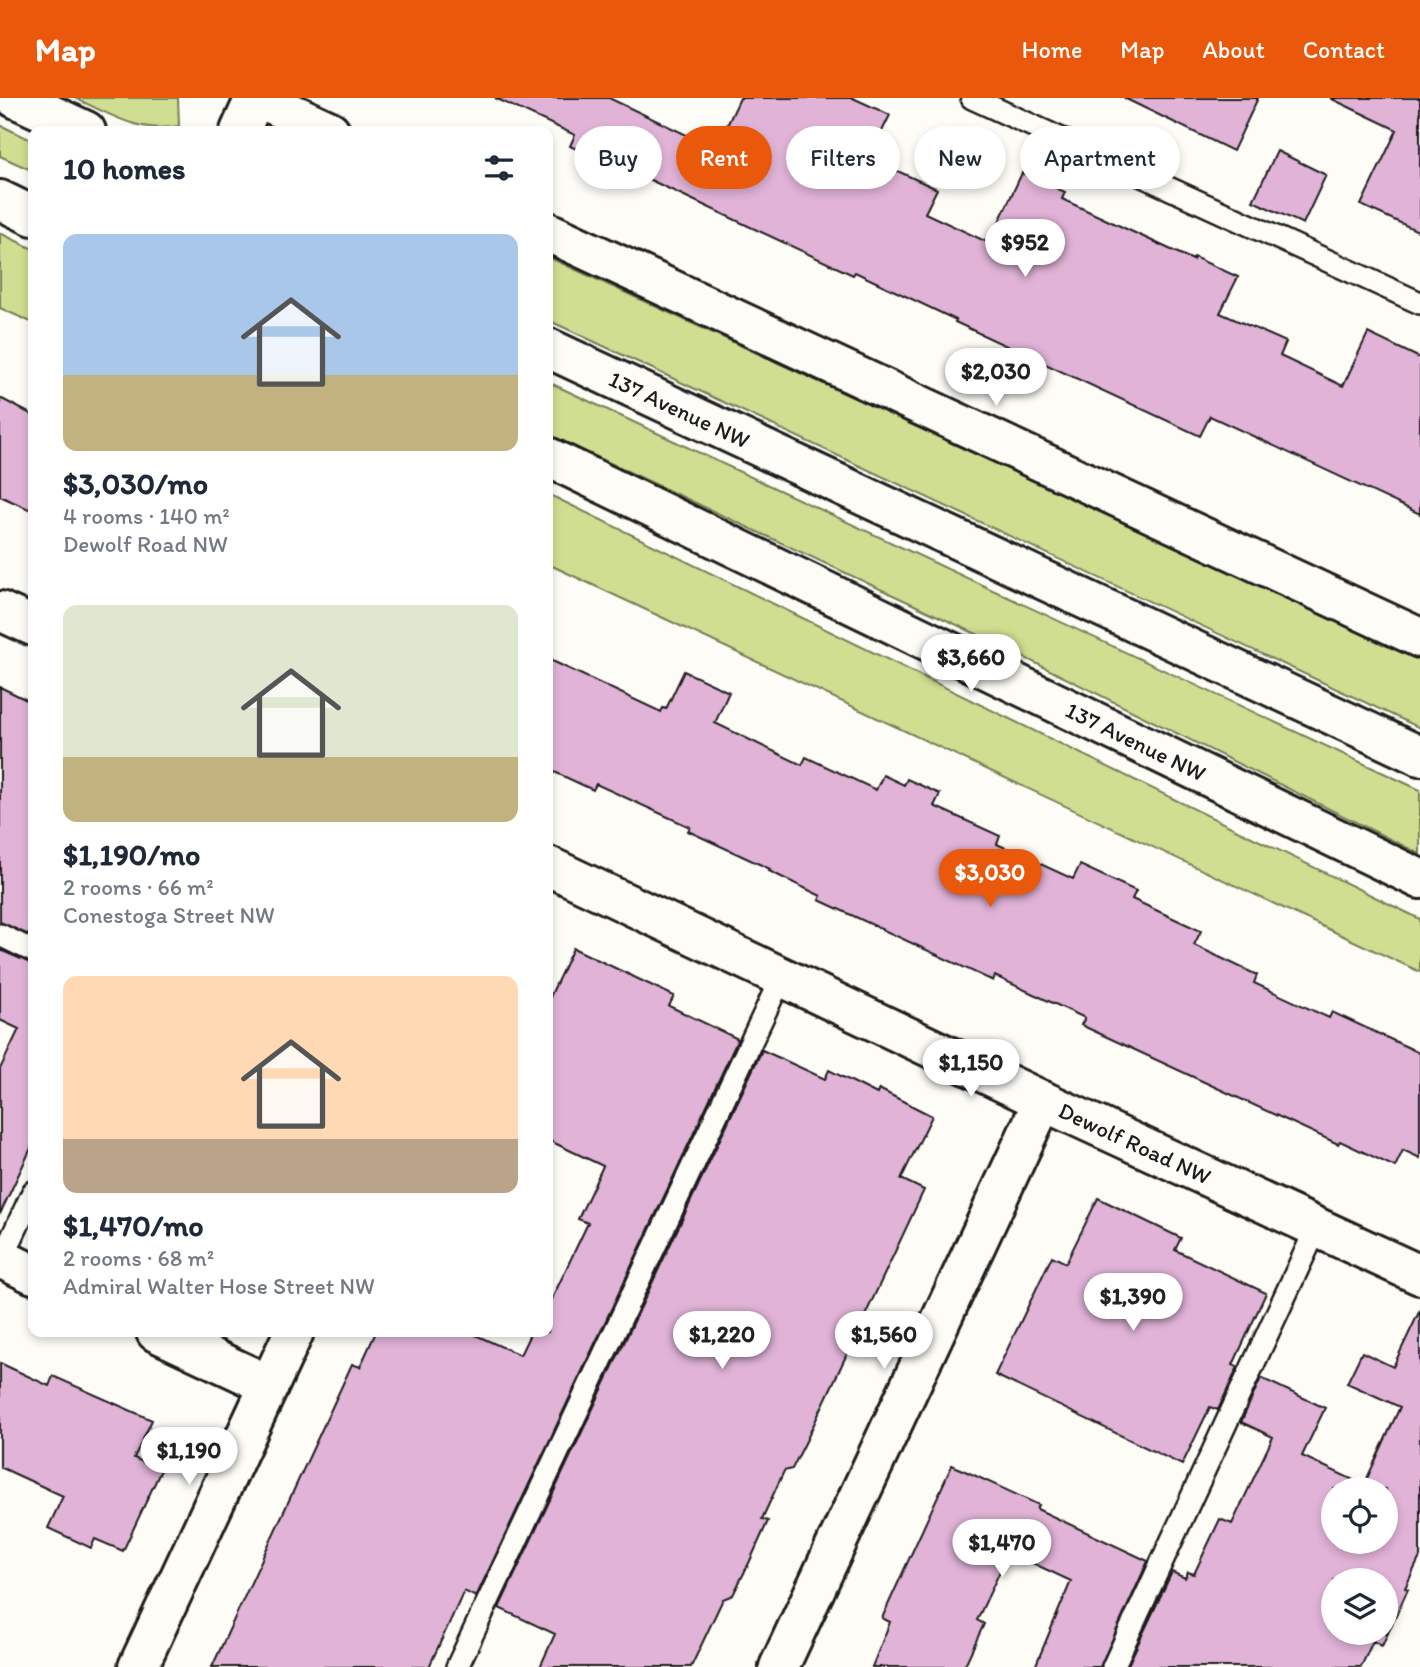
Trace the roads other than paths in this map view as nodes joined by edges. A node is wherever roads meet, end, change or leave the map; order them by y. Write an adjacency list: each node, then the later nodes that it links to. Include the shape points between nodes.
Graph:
1 (15, 98): 4 (street)
2 (257, 98): 5 (street); 6 (street)
3 (972, 98): 10 (lane)
4 (75, 126)
5 (243, 126)
6 (319, 126)
7 (0, 200): 8 (street)
8 (28, 214)
9 (553, 234): 15 (street)
10 (1420, 303)
11 (553, 350): 16 (street, 137 Avenue NW)
12 (553, 459): 18 (street, 137 Avenue NW)
13 (0, 611): 14 (street)
14 (28, 624)
15 (1420, 638)
16 (1420, 756)
17 (553, 868): 21 (street, Dewolf Road NW)
18 (1420, 879)
19 (0, 935): 20 (lane)
20 (28, 949)
21 (782, 976): 22 (street, Dewolf Road NW); 31 (lane)
22 (1043, 1101): 24 (street, Dewolf Road NW); 32 (street)
23 (28, 1209): 25 (lane)
24 (1317, 1227): 26 (street, Dewolf Road NW); 33 (lane)
25 (12, 1264)
26 (1420, 1275)
27 (167, 1337): 29 (street)
28 (292, 1337): 29 (street)
29 (269, 1385): 30 (street)
30 (138, 1667)
31 (457, 1667)
32 (779, 1667)
33 (1113, 1667)

